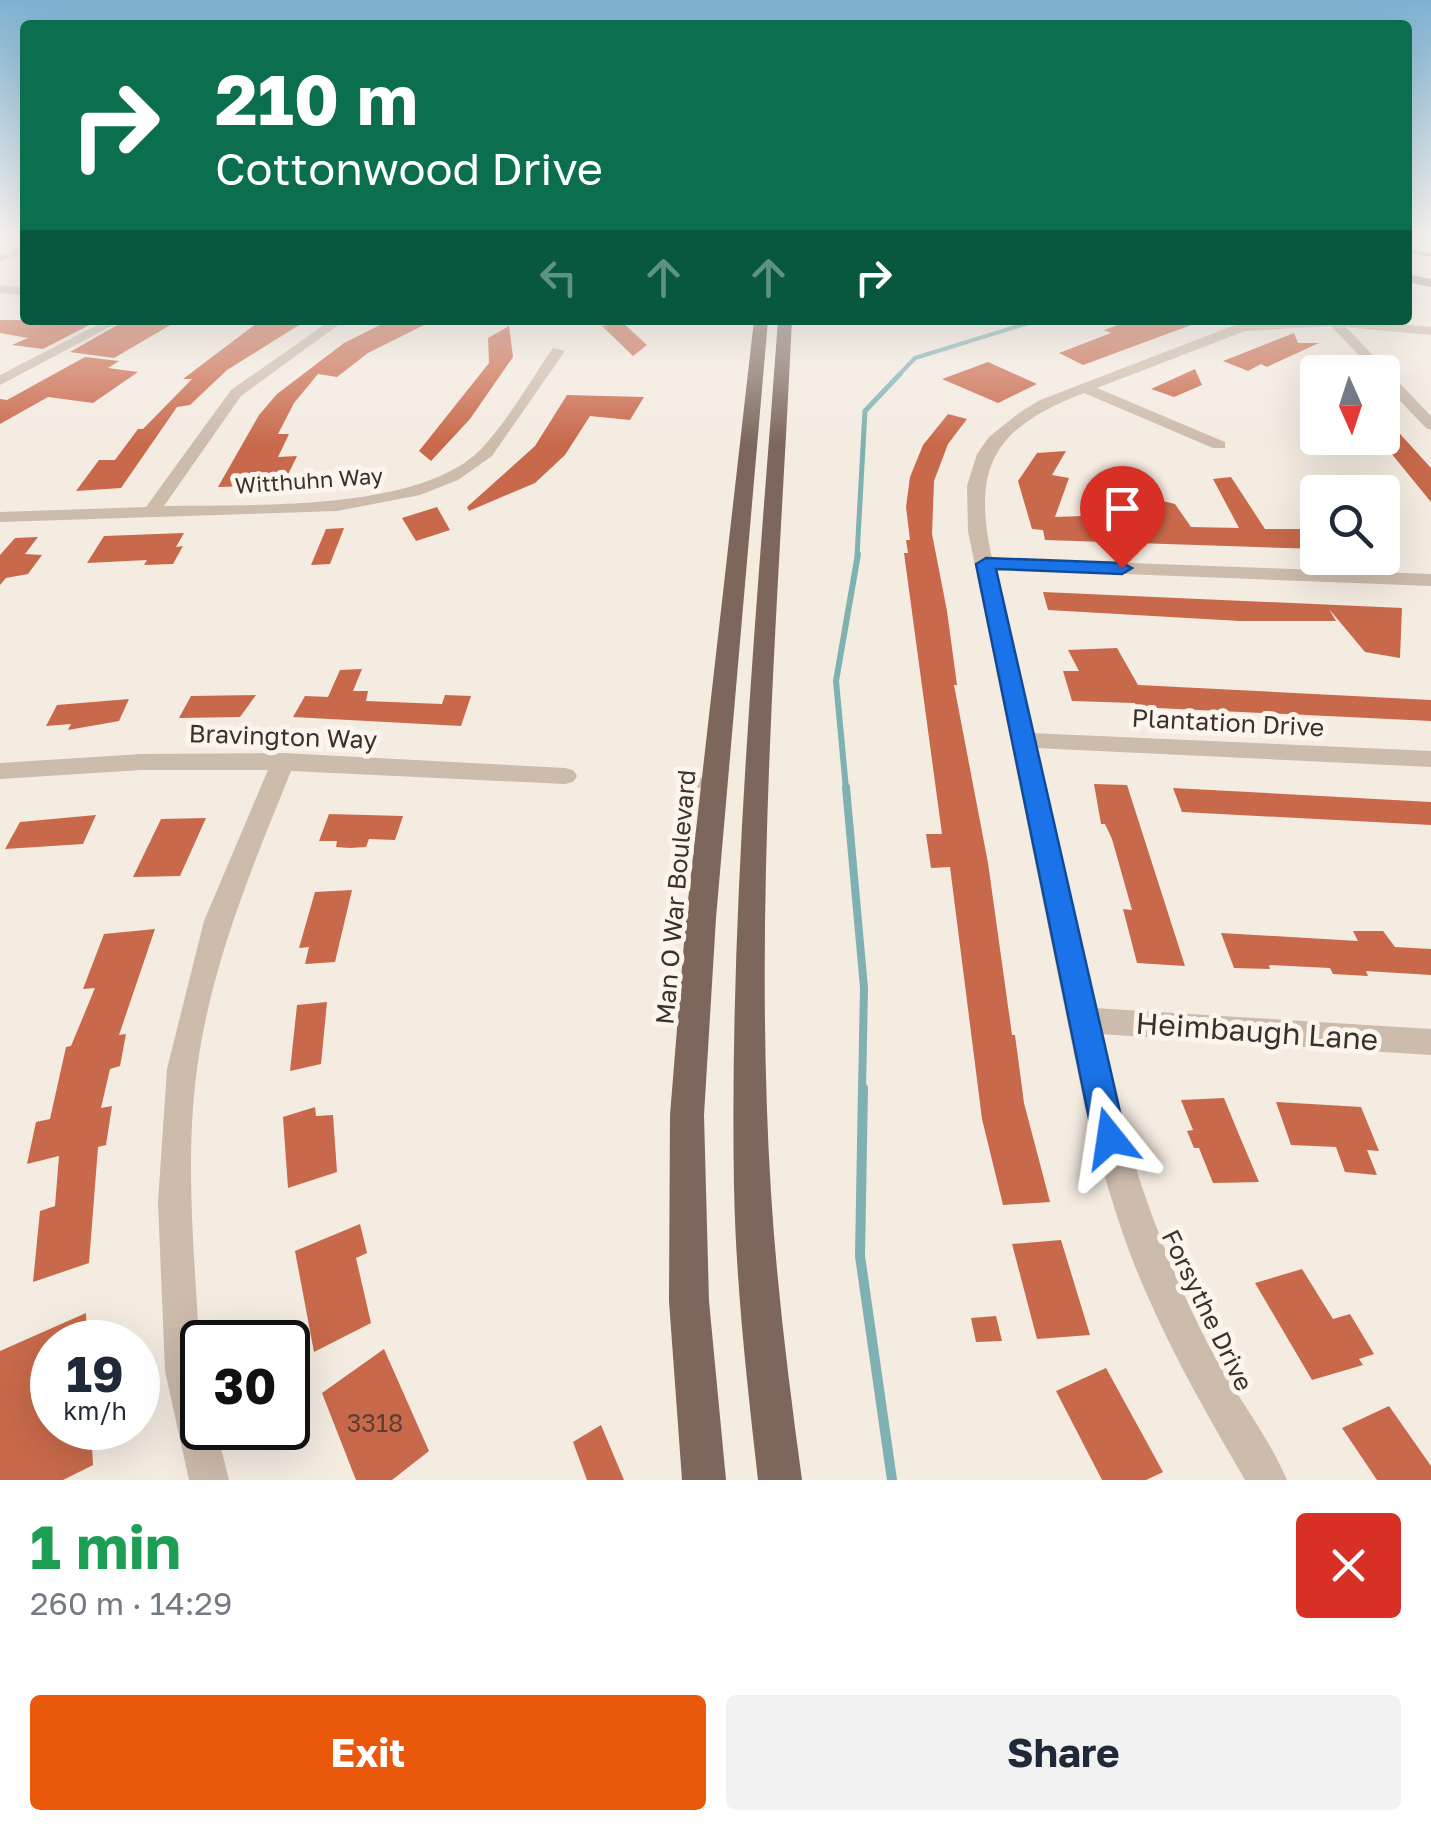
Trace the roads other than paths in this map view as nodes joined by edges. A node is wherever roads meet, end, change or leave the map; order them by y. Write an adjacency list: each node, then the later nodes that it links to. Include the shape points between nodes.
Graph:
1 (107, 325): 11 (street)
2 (332, 325): 16 (street, via 236,394)
3 (760, 325): 28 (main road, Man O War Boulevard, via 702,783 688,1115 689,1300)
4 (785, 325): 29 (main road, via 748,1060 764,1384)
5 (1256, 325): 12 (street, Forsythe Drive)
6 (1337, 325): 10 (street)
7 (1366, 325): 8 (street, Forsythe Drive)
8 (1431, 331)
9 (558, 351): 16 (street, Witthuhn Way, via 486,454 452,477 390,498 337,506)
10 (1365, 355)
11 (0, 381)
12 (1086, 388): 15 (street); 18 (street, Forsythe Drive, via 1024,416 984,454 972,488)
13 (1400, 392): 14 (street)
14 (1431, 424)
15 (1219, 446)
16 (152, 512): 17 (street, Witthuhn Way)
17 (0, 517)
18 (986, 564): 19 (street); 20 (street, Forsythe Drive)
19 (1431, 580)
20 (1022, 740): 21 (street, Plantation Drive); 25 (street, Forsythe Drive)
21 (1431, 759)
22 (283, 760): 23 (street, Bravington Way, via 117,761); 24 (street, Bravington Way); 27 (street, via 217,921 182,1069 174,1202 184,1371)
23 (0, 771)
24 (564, 776)
25 (1083, 1020): 26 (street, Heimbaugh Lane); 30 (street, Forsythe Drive, via 1101,1108 1158,1280)
26 (1431, 1042)
27 (210, 1480)
28 (704, 1480)
29 (780, 1480)
30 (1267, 1480)

